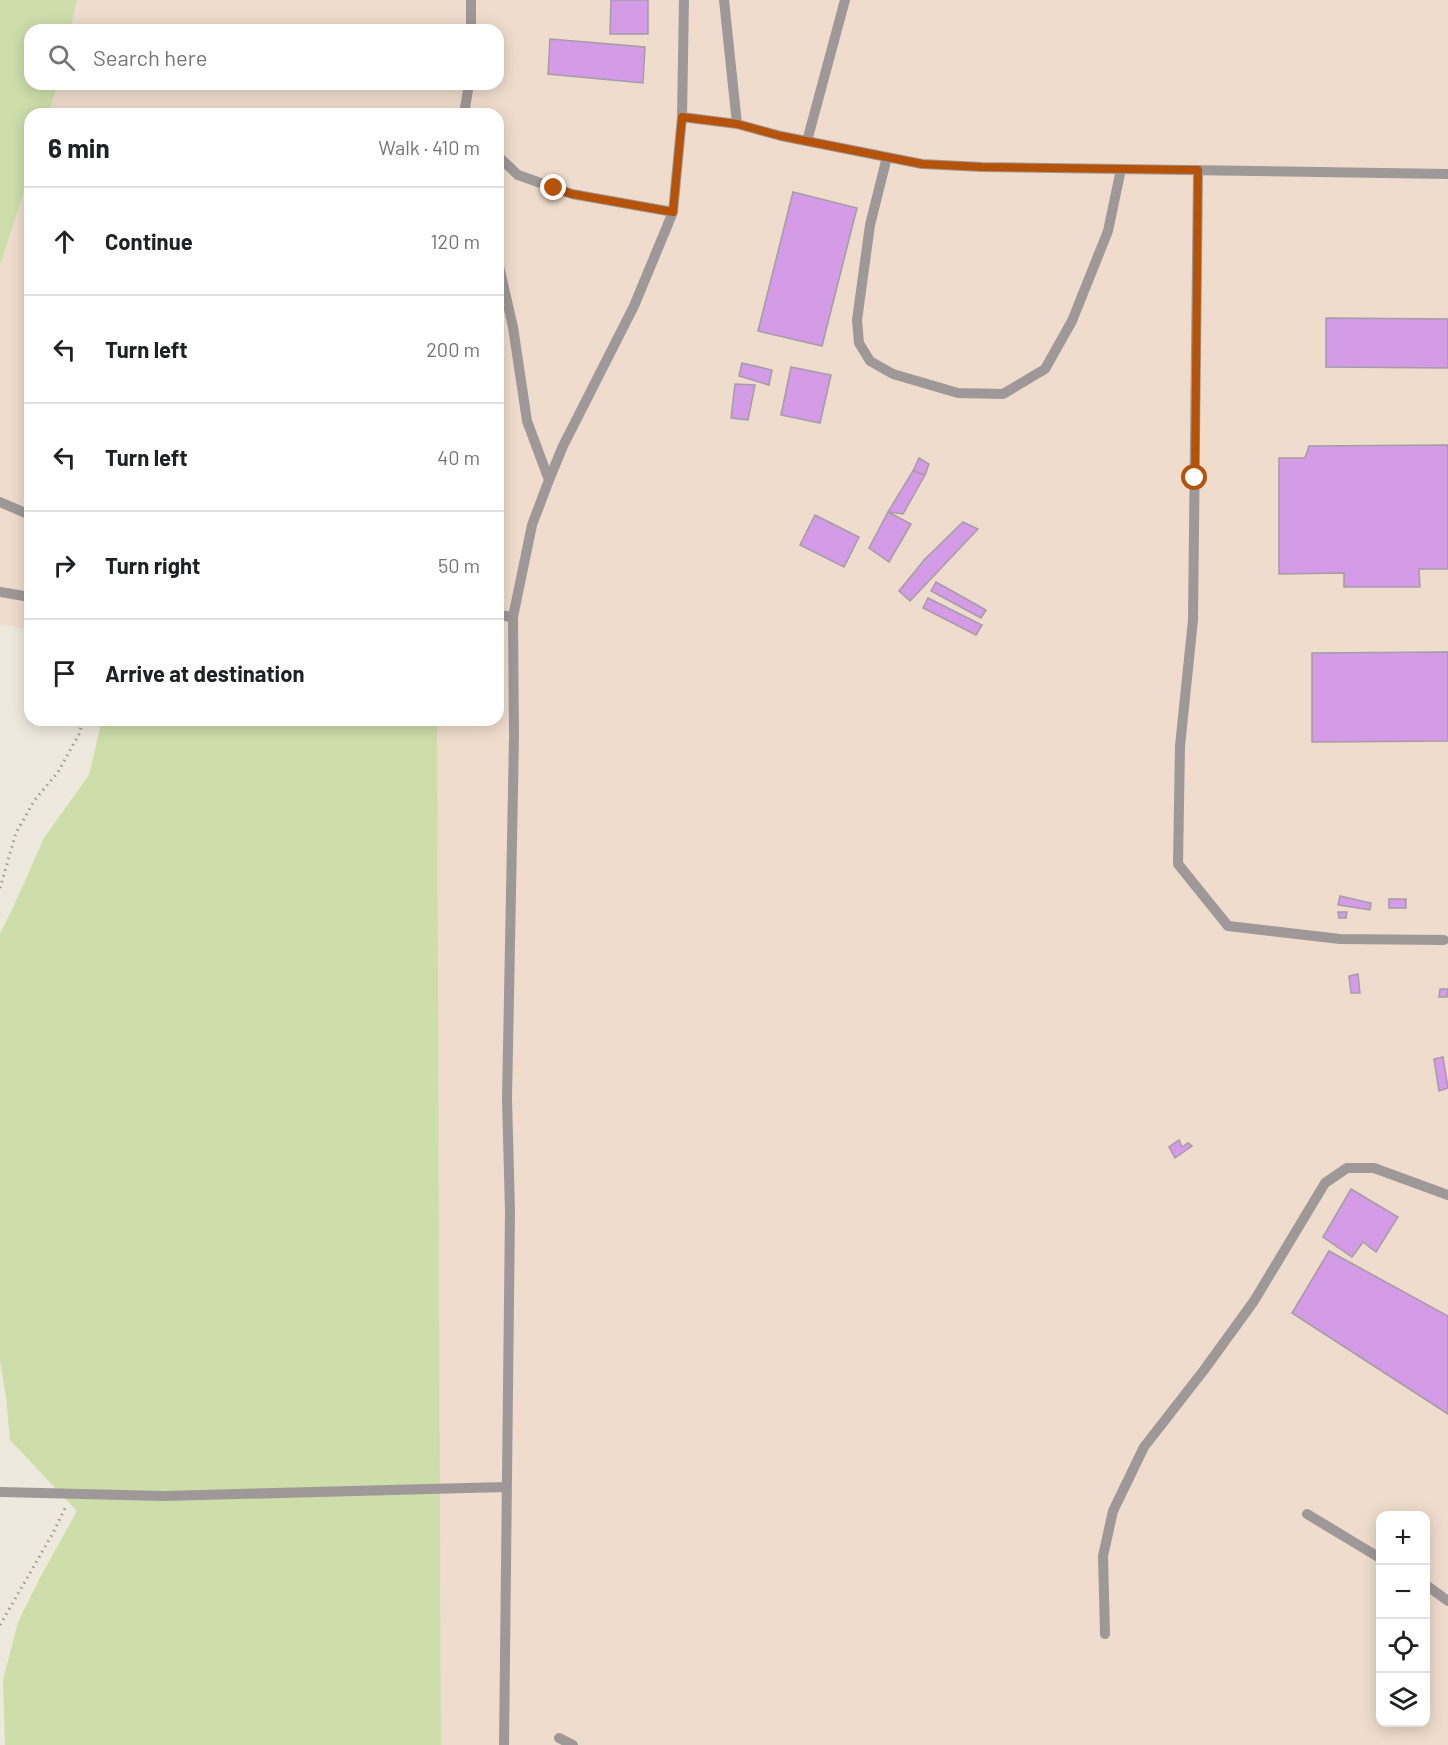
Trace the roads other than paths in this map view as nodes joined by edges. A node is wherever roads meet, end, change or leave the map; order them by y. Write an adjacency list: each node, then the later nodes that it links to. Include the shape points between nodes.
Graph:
1 (471, 0): 5 (lane)
2 (684, 0): 8 (lane)
3 (724, 0): 9 (lane)
4 (845, 0): 10 (lane)
5 (471, 24)
6 (469, 90): 7 (lane)
7 (465, 108)
8 (682, 117): 9 (lane); 16 (lane)
9 (737, 124): 10 (lane)
10 (807, 141): 11 (lane)
11 (887, 157): 13 (lane, via 922,164); 13 (lane, via 870,225 857,320 859,343 870,361 893,374 958,393 1003,394 1045,369 1072,321 1108,231)
12 (504, 162): 16 (lane, via 518,175 572,194)
13 (1121, 169): 14 (lane)
14 (1198, 170): 15 (lane); 25 (lane, via 1193,620 1180,747 1178,864 1228,926 1340,939)
15 (1448, 174)
16 (673, 212): 18 (lane, via 634,306)
17 (504, 288): 18 (lane, via 527,421)
18 (549, 480): 24 (lane, via 532,525)
19 (0, 502): 20 (lane)
20 (24, 512)
21 (0, 592): 22 (lane)
22 (24, 596)
23 (504, 616): 24 (lane)
24 (513, 617): 27 (lane)
25 (1444, 940)
26 (1448, 1195): 33 (lane, via 1374,1168 1347,1168 1325,1183 1254,1301 1144,1447 1113,1510 1103,1556)
27 (506, 1487): 28 (lane, via 164,1496); 35 (lane)
28 (0, 1492)
29 (1307, 1514): 30 (lane)
30 (1376, 1556)
31 (1430, 1589): 32 (lane)
32 (1448, 1600)
33 (1105, 1634)
34 (559, 1738): 36 (lane)
35 (504, 1745)
36 (573, 1745)

